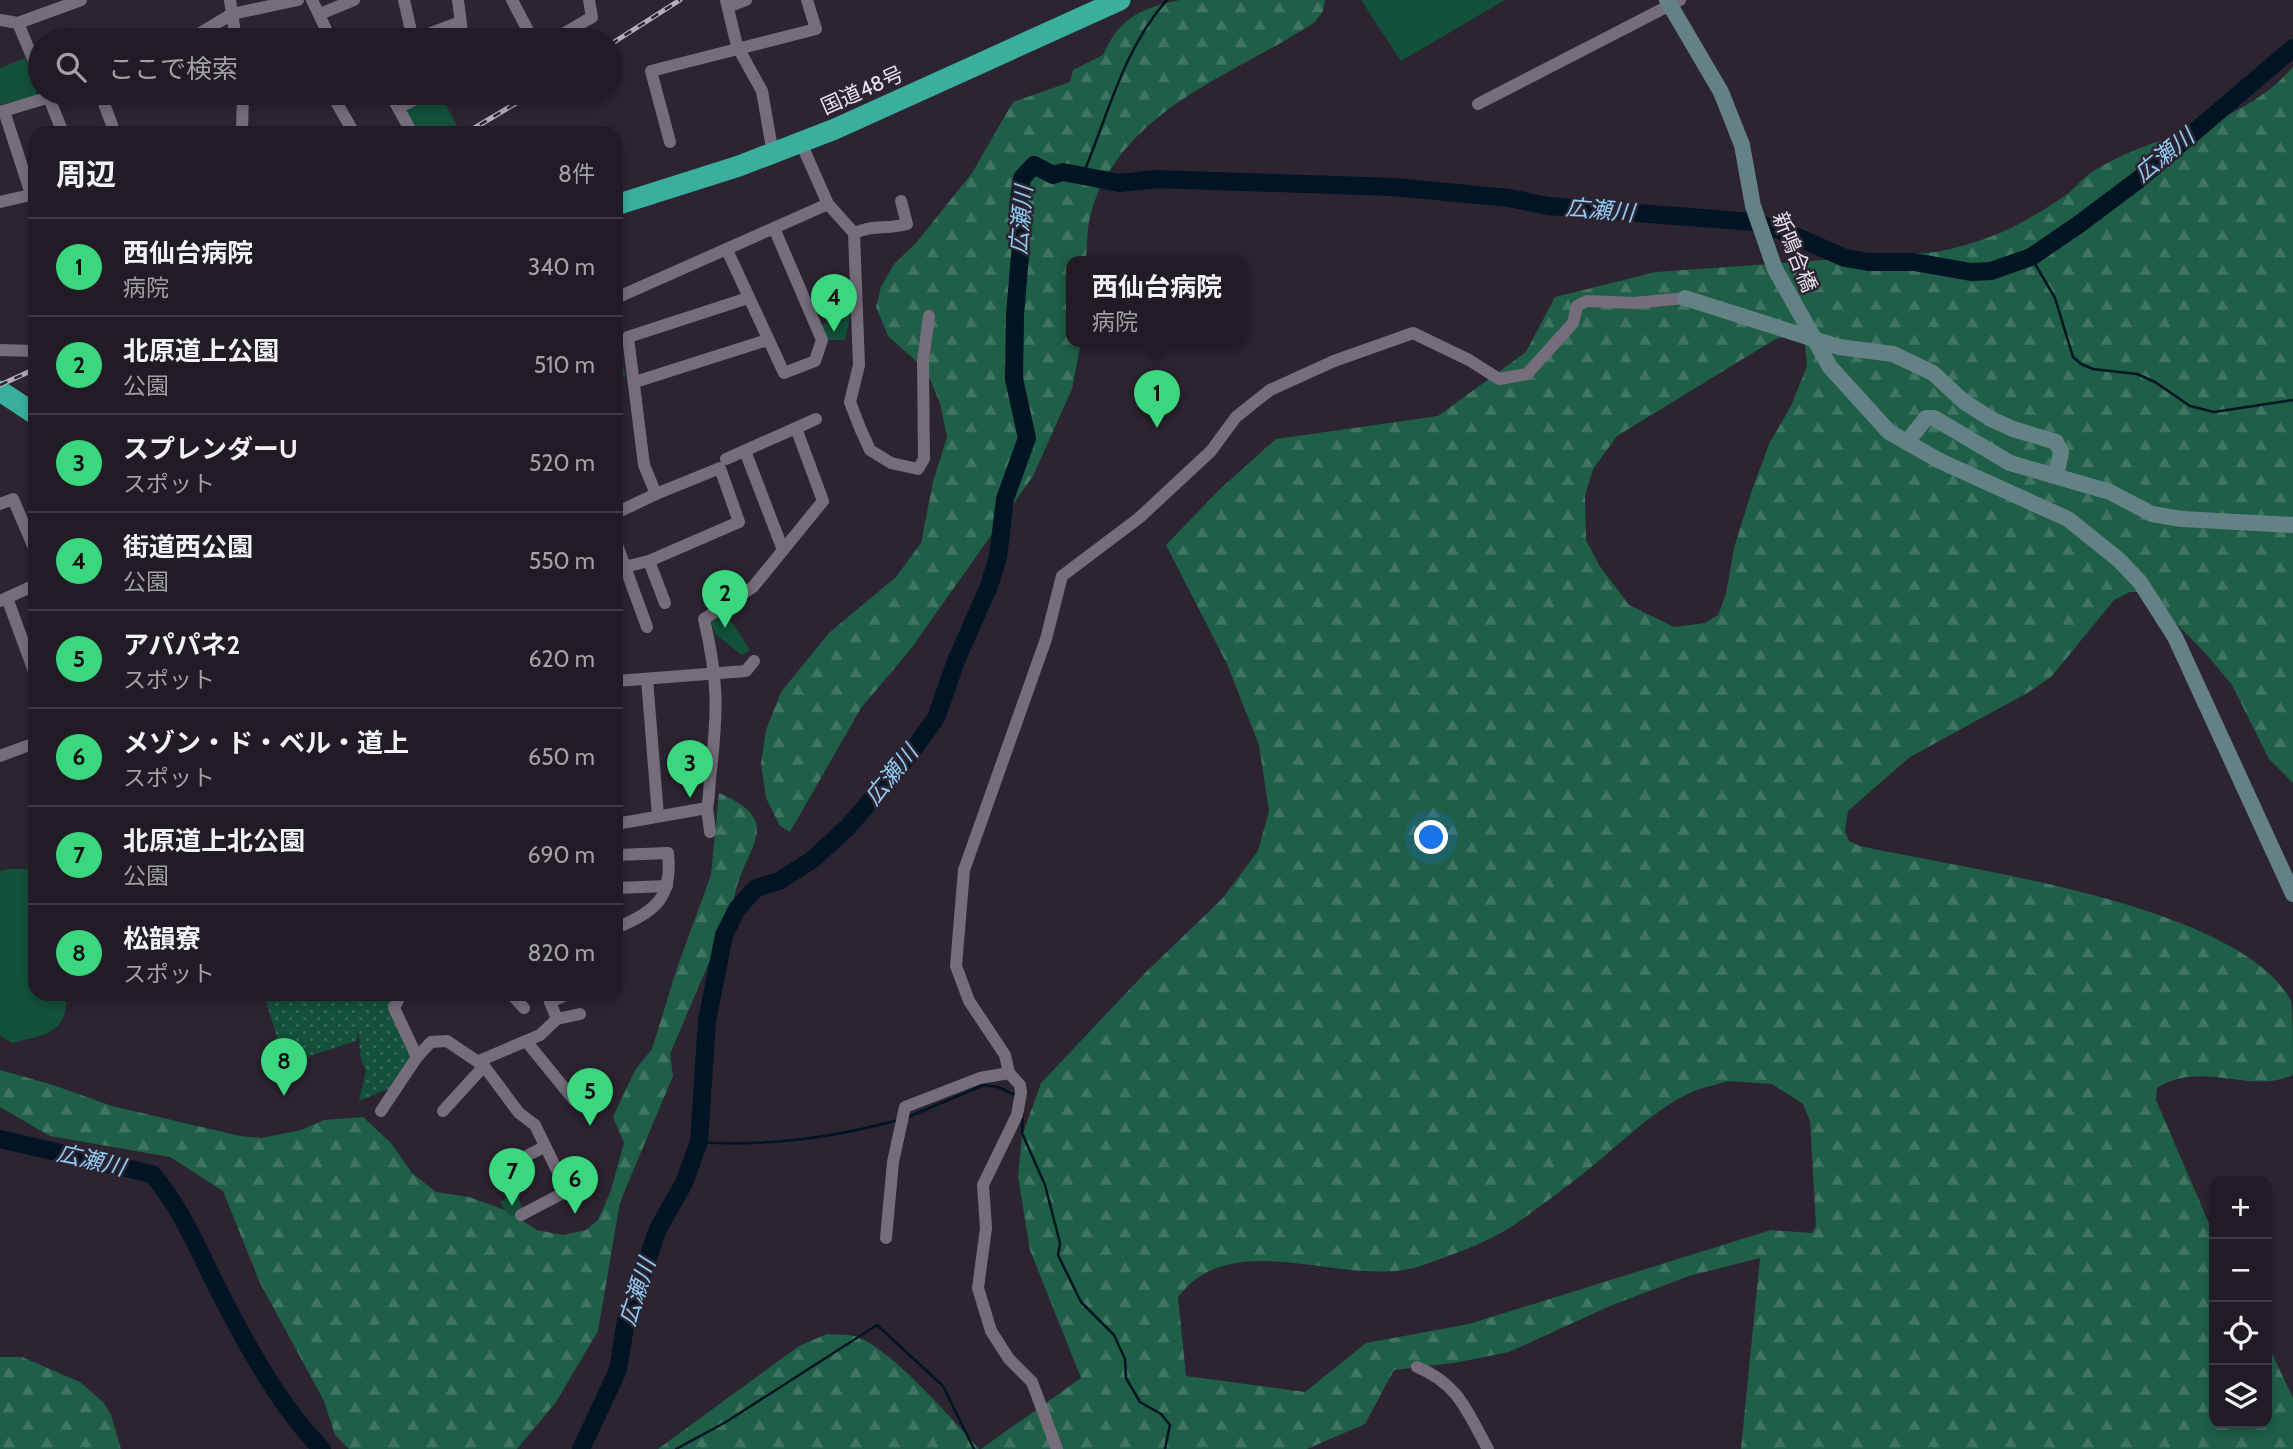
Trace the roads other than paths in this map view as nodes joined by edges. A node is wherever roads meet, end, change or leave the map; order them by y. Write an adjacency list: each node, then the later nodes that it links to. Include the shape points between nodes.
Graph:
1 (81, 0): 20 (street)
2 (230, 0): 16 (street)
3 (298, 0): 13 (street)
4 (312, 0): 17 (street)
5 (354, 0): 17 (street)
6 (404, 0): 24 (street)
7 (458, 0): 19 (street)
8 (512, 0): 27 (street)
9 (589, 0): 28 (street, via 592,17)
10 (746, 0): 15 (street)
11 (807, 0): 30 (street, via 816,29)
12 (1120, 0): 47 (highway, 国道48号)
13 (284, 1): 16 (street)
14 (1673, 2): 32 (street); 70 (street, 新鳴合橋, via 1721,92 1742,145 1753,205 1775,269 1830,367 1876,421)
15 (727, 3): 30 (street)
16 (232, 14): 21 (street); 22 (street)
17 (320, 14): 23 (street)
18 (0, 20): 20 (street)
19 (460, 22): 25 (street); 26 (street)
20 (19, 23): 29 (street)
21 (209, 28)
22 (234, 28)
23 (326, 28)
24 (410, 28)
25 (444, 28)
26 (461, 28)
27 (527, 28)
28 (573, 28)
29 (28, 46)
30 (739, 51): 46 (street, via 651,71); 48 (street, via 762,91)
31 (28, 102): 40 (street)
32 (1478, 104)
33 (52, 105): 41 (street)
34 (104, 105): 42 (street)
35 (243, 105): 43 (street)
36 (338, 105): 44 (street)
37 (396, 105): 39 (street)
38 (404, 105): 39 (street)
39 (398, 108): 45 (street)
40 (2, 111): 49 (street)
41 (60, 126)
42 (112, 126)
43 (242, 126)
44 (350, 126)
45 (407, 126)
46 (670, 142)
47 (801, 143): 48 (highway, 国道48号); 54 (street)
48 (773, 154): 53 (highway, 国道48号)
49 (28, 181)
50 (28, 195): 52 (street)
51 (901, 201): 56 (street, via 907,224 890,229 872,225)
52 (0, 202)
53 (623, 203)
54 (828, 204): 55 (street); 56 (street)
55 (774, 229): 57 (street); 62 (street, via 822,340 815,360 783,373)
56 (854, 233): 61 (street, via 859,365 850,402 870,450 891,463 918,469 924,459 923,361)
57 (727, 250): 58 (street); 59 (street)
58 (623, 295)
59 (748, 298): 62 (street); 65 (street, via 628,337)
60 (1685, 298): 73 (street, via 1839,347 1893,354 1933,373 1991,419 2056,442 2062,452); 112 (street, via 1587,301 1577,306 1573,323 1527,374 1499,379 1413,333 1323,366 1270,390 1236,417 1211,451 1139,518 1062,576 1046,639 964,870 956,966 969,1001 1005,1055)
61 (929, 316)
62 (767, 340): 65 (street)
63 (0, 350): 64 (street)
64 (28, 351)
65 (635, 382): 74 (street, via 644,465)
66 (0, 391): 67 (highway)
67 (28, 409)
68 (816, 419): 69 (street)
69 (796, 428): 71 (street); 79 (street, via 823,501)
70 (1907, 442): 73 (street, via 1926,418 1934,418 2010,463); 101 (street, 新鳴合橋, via 2068,519 2140,582 2175,637)
71 (745, 450): 72 (street); 79 (street)
72 (726, 459)
73 (2056, 476): 77 (street, via 2110,492 2152,514)
74 (656, 494): 76 (street); 80 (street, via 720,468 739,522)
75 (0, 505): 78 (street, via 13,499)
76 (623, 510)
77 (2293, 524)
78 (28, 534)
79 (783, 550): 89 (street, via 753,587 704,619)
80 (649, 561): 81 (street); 85 (street)
81 (623, 568)
82 (623, 573): 86 (street)
83 (28, 588): 84 (street)
84 (4, 599): 87 (street)
85 (665, 603)
86 (647, 627)
87 (28, 657)
88 (754, 662): 89 (street, via 746,671)
89 (716, 674): 90 (street); 94 (street, via 718,719)
90 (647, 679): 91 (street); 95 (street)
91 (623, 681)
92 (28, 746): 93 (street)
93 (0, 756)
94 (707, 808): 95 (street); 97 (street)
95 (658, 816): 96 (street)
96 (623, 823)
97 (710, 832)
98 (623, 855): 99 (street, via 668,853 671,880)
99 (667, 886): 100 (street); 102 (street, via 650,912)
100 (623, 888)
101 (2293, 894)
102 (623, 925)
103 (398, 1001): 110 (street, via 394,1008)
104 (518, 1001): 106 (street)
105 (552, 1001): 108 (street)
106 (524, 1008)
107 (580, 1014): 108 (street)
108 (557, 1019): 109 (street)
109 (526, 1041): 111 (street); 113 (street)
110 (417, 1057): 111 (street, via 431,1042 447,1041); 114 (street)
111 (482, 1064): 115 (street); 116 (street, via 519,1113 534,1125)
112 (1009, 1073): 119 (street, via 980,1078 905,1107 893,1162); 121 (street, via 1020,1085 1021,1100 983,1185 986,1228 978,1288 990,1331 1032,1382)
113 (574, 1100)
114 (381, 1111)
115 (443, 1111)
116 (544, 1147): 117 (street); 118 (street, via 566,1191)
117 (507, 1166)
118 (521, 1215)
119 (886, 1238)
120 (1417, 1367): 122 (street, via 1439,1376 1453,1389)
121 (1057, 1449)
122 (1488, 1449)

